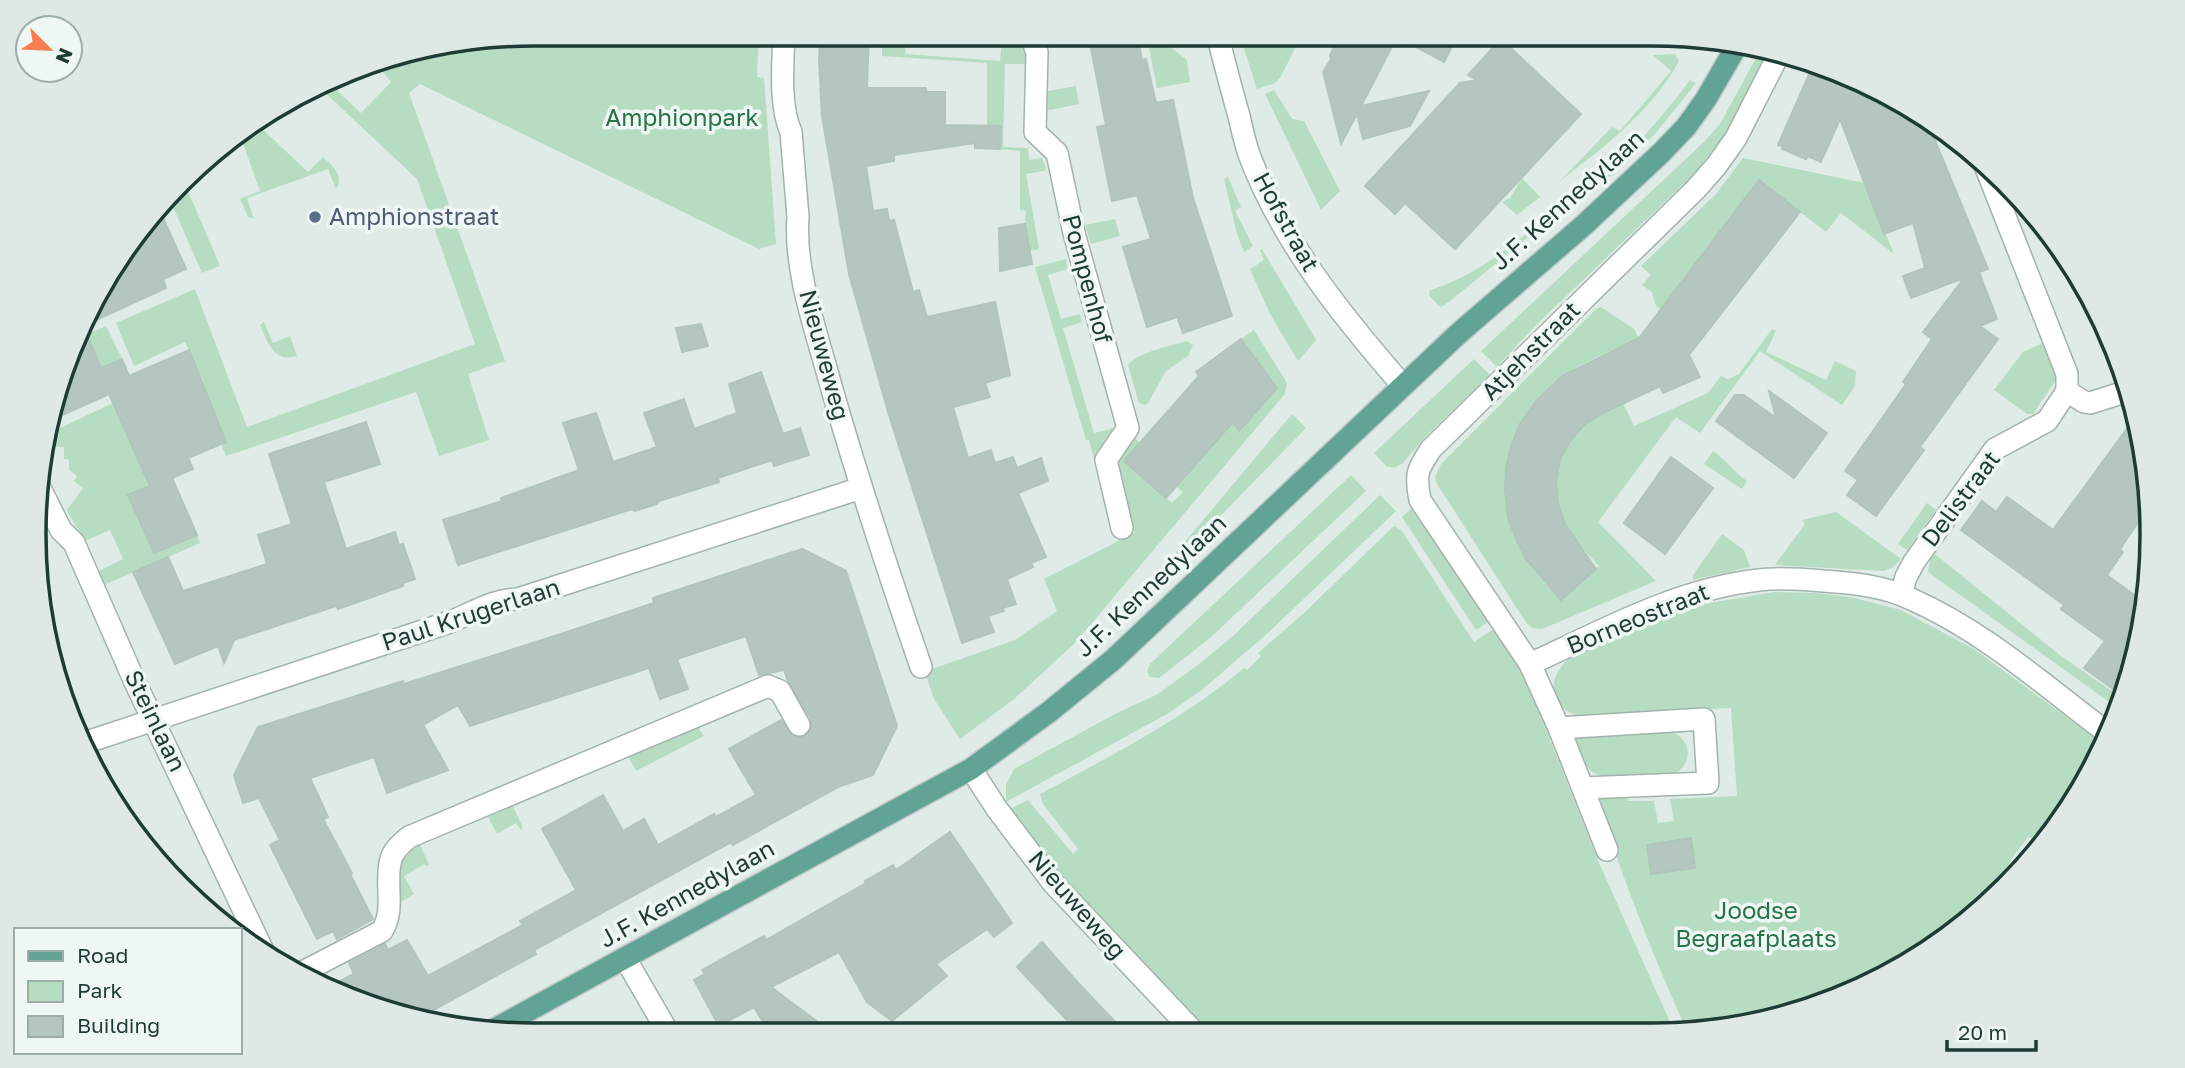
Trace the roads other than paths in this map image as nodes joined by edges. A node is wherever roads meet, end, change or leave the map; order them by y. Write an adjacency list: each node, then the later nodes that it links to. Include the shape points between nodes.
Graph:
1 (785, 46): 10 (street, Nieuweweg, via 784,93 804,284)
2 (1035, 46): 12 (street, Pompenhof, via 1035,132 1057,153 1074,233 1128,428 1106,460)
3 (1220, 46): 7 (street, Hofstraat, via 1249,155 1283,225 1326,292)
4 (1733, 53): 7 (main road, J.F. Kennedylaan, via 1686,127 1661,153)
5 (1775, 62): 14 (street, Atjehstraat, via 1736,138 1696,189 1431,449 1420,466 1416,482 1420,500)
6 (1993, 186): 8 (street, via 2067,374)
7 (1403, 386): 21 (main road, J.F. Kennedylaan, via 1114,659)
8 (2067, 391): 9 (street, via 2090,403); 13 (street, Delistraat, via 2041,425 1996,449 1914,562)
9 (2119, 394)
10 (861, 488): 15 (street, Nieuweweg); 16 (street, Paul Krugerlaan, via 508,599)
11 (47, 503): 16 (street, Steinlaan, via 61,530 74,543)
12 (1122, 528)
13 (1901, 594): 14 (street, Borneostraat, via 1817,580 1762,579 1724,585 1645,611); 19 (street, Borneostraat, via 1981,637)
14 (1530, 664): 18 (street)
15 (921, 667)
16 (154, 719): 20 (street, Paul Krugerlaan); 24 (street, Steinlaan)
17 (799, 725): 26 (street, via 780,691 768,686 410,837 391,858 388,921 382,931)
18 (1559, 727): 22 (street); 22 (street, via 1704,719 1708,783)
19 (2099, 727)
20 (92, 740)
21 (971, 769): 25 (main road, J.F. Kennedylaan); 29 (street, Nieuweweg, via 1054,883)
22 (1583, 788): 23 (street)
23 (1607, 850)
24 (256, 935)
25 (625, 958): 27 (main road, J.F. Kennedylaan); 28 (street)
26 (311, 968)
27 (509, 1021)
28 (662, 1023)
29 (1186, 1023)

